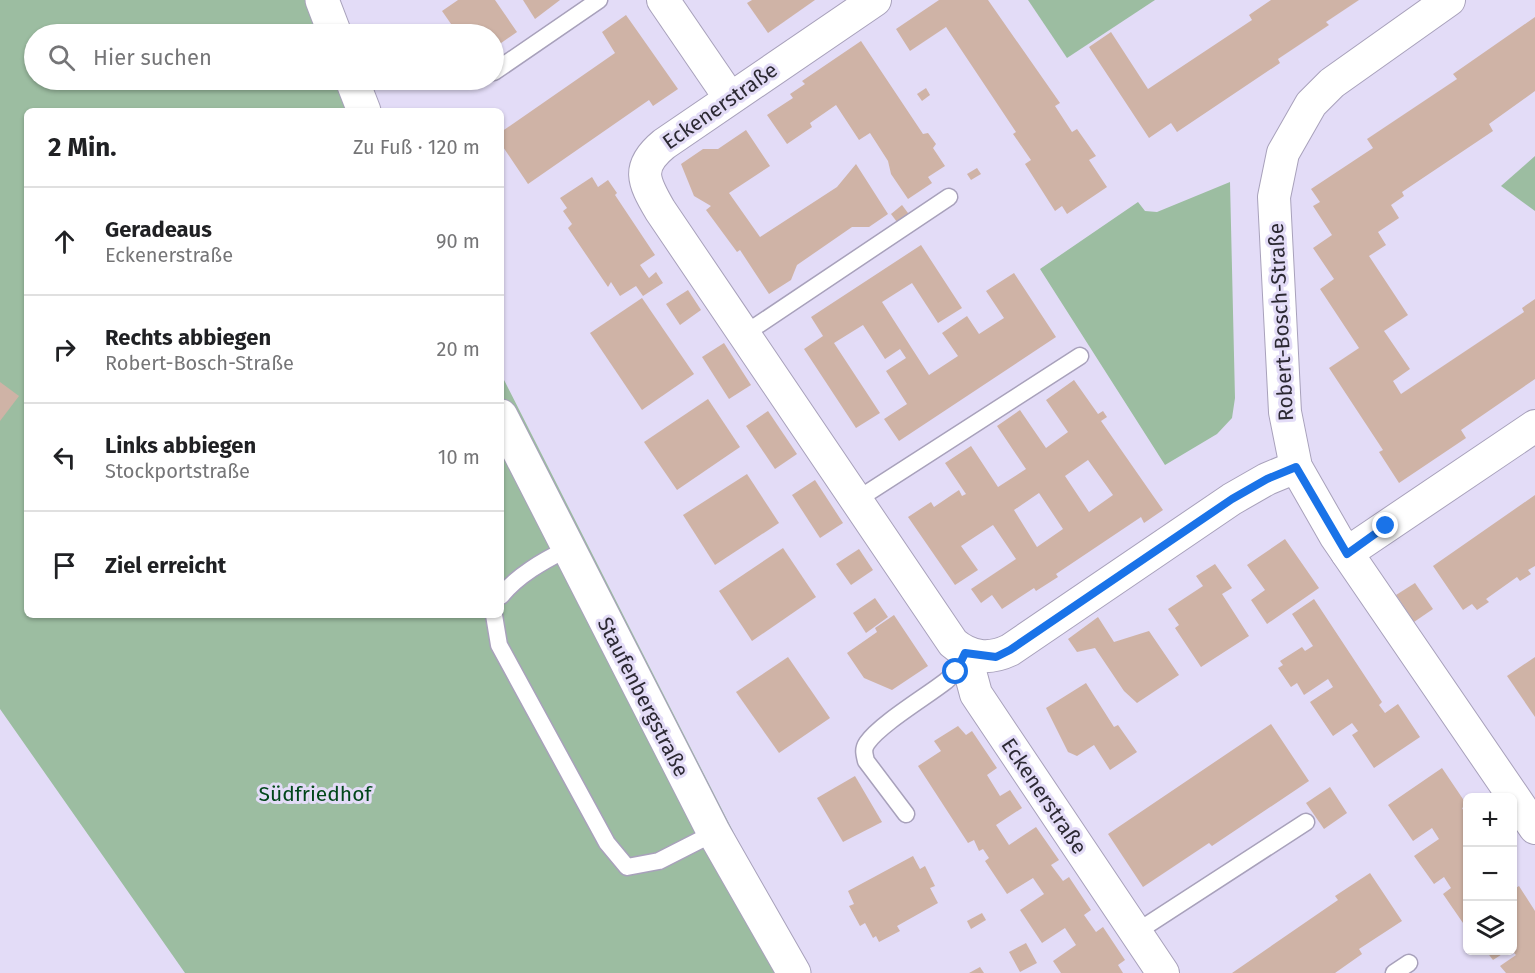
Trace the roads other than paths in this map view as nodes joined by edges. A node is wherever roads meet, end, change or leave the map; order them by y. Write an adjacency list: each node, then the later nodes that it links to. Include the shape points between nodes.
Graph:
1 (322, 0): 6 (street)
2 (599, 0): 7 (lane)
3 (663, 0): 9 (street)
4 (875, 0): 9 (street, Eckenerstraße)
5 (1449, 0): 16 (street, Robert-Bosch-Straße, via 1332,83 1295,127 1280,161 1274,197 1282,383)
6 (331, 24)
7 (504, 65)
8 (356, 90): 10 (street)
9 (730, 98): 12 (street, Eckenerstraße, via 652,154 646,163 645,177 660,210)
10 (363, 108)
11 (949, 197): 12 (lane)
12 (743, 335): 17 (street, Eckenerstraße)
13 (1080, 356): 17 (lane)
14 (504, 422): 18 (street, Staufenbergstraße)
15 (1535, 426): 19 (street)
16 (1296, 467): 19 (street, Robert-Bosch-Straße); 22 (street, via 1232,499 1010,650 996,657)
17 (855, 501): 22 (street, Eckenerstraße, via 953,643)
18 (567, 549): 20 (lane, via 544,561); 26 (street, Staufenbergstraße)
19 (1347, 554): 25 (street, Robert-Bosch-Straße)
20 (504, 592)
21 (495, 618): 26 (lane, via 500,645 607,843 627,867 658,861)
22 (965, 653): 23 (lane, via 956,672 878,732 863,752); 27 (street, Eckenerstraße, via 976,694)
23 (906, 814)
24 (1306, 822): 27 (lane)
25 (1535, 828)
26 (714, 834): 29 (street, Staufenbergstraße)
27 (1136, 933): 30 (street, Eckenerstraße)
28 (1409, 963): 31 (lane)
29 (794, 973)
30 (1163, 973)
31 (1394, 973)

